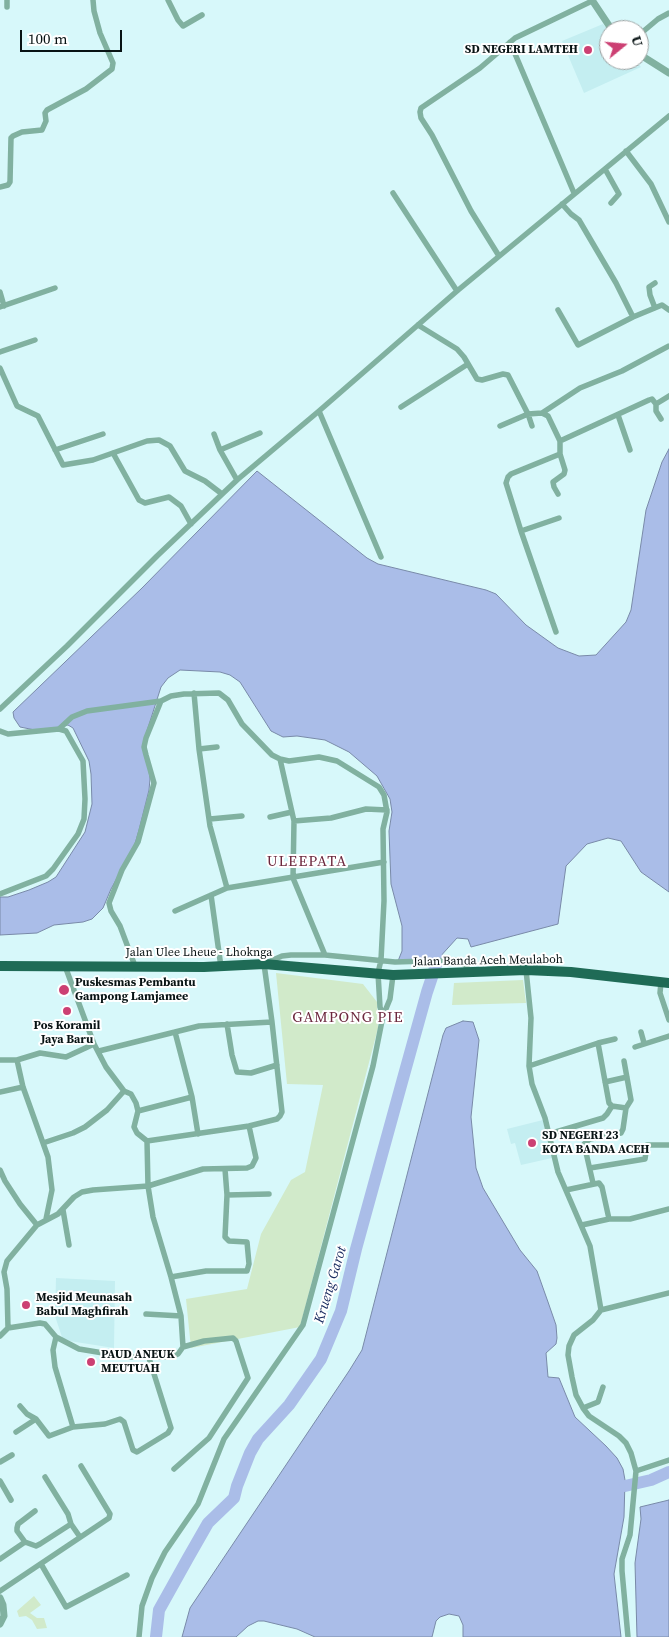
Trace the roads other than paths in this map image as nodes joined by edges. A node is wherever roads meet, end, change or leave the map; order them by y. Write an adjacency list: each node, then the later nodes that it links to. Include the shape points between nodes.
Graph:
1 (6, 0): 5 (street)
2 (93, 0): 16 (street, via 100,33 114,63 112,69 86,89 47,110 42,130 22,132 11,138 10,182)
3 (168, 0): 7 (street, via 183,26)
4 (592, 0): 8 (street); 10 (street)
5 (7, 7)
6 (669, 13): 9 (street)
7 (202, 15)
8 (605, 20)
9 (649, 28)
10 (510, 42): 17 (street); 22 (street, via 480,68 424,105 420,112 471,211)
11 (649, 60): 12 (street)
12 (669, 73)
13 (669, 116): 14 (street)
14 (626, 151): 15 (street); 21 (street, via 650,184)
15 (605, 169): 17 (street); 19 (street, via 619,194)
16 (0, 187)
17 (574, 193): 20 (street)
18 (393, 194): 25 (street)
19 (611, 203)
20 (562, 204): 22 (street); 31 (street, via 579,220)
21 (669, 222)
22 (499, 256): 25 (street)
23 (655, 283): 28 (street, via 649,287)
24 (55, 288): 27 (street)
25 (457, 291): 32 (street)
26 (0, 292): 27 (street)
27 (2, 306)
28 (655, 308): 30 (street, via 662,305); 31 (street)
29 (558, 310): 31 (street, via 578,345)
30 (669, 310)
31 (633, 317)
32 (418, 325): 36 (street, via 457,349); 42 (street)
33 (35, 340): 35 (street)
34 (669, 346): 43 (street, via 622,371 580,388)
35 (0, 352)
36 (468, 364): 41 (street); 44 (street, via 477,379 508,375)
37 (0, 368): 38 (street)
38 (2, 379): 53 (street, via 17,406 38,416)
39 (669, 396): 40 (street)
40 (656, 404): 45 (street, via 652,399); 46 (street, via 656,411)
41 (401, 407)
42 (319, 411): 58 (street); 64 (street)
43 (542, 413): 44 (street); 52 (street, via 548,416)
44 (528, 414): 47 (street); 48 (street)
45 (618, 415): 52 (street); 55 (street)
46 (662, 419)
47 (500, 426)
48 (532, 426)
49 (260, 433): 54 (street)
50 (103, 434): 53 (street)
51 (214, 434): 54 (street)
52 (560, 441): 57 (street)
53 (54, 450): 56 (street, via 63,465)
54 (220, 450): 58 (street)
55 (630, 450)
56 (113, 453): 59 (street, via 152,440 163,441 170,446 185,471); 62 (street, via 139,500 146,503 169,497 181,506)
57 (560, 454): 60 (street, via 564,474 553,482); 63 (street, via 506,479)
58 (237, 480): 59 (street)
59 (222, 494): 62 (street)
60 (558, 494)
61 (560, 518): 63 (street)
62 (191, 524): 68 (street)
63 (520, 531): 65 (street)
64 (381, 558)
65 (556, 632)
66 (194, 693): 67 (street); 72 (street); 73 (street, via 220,693 242,724)
67 (160, 701): 69 (street, via 87,711 72,717); 91 (street, via 144,746 154,783 152,794 138,842 109,903)
68 (0, 709)
69 (60, 729): 70 (street, via 8,734); 83 (street, via 67,732 83,761 84,819 64,856 46,876)
70 (0, 731)
71 (217, 747): 72 (street)
72 (199, 749): 78 (street)
73 (280, 759): 74 (street, via 319,757 337,761 378,787 384,795); 75 (street)
74 (387, 810): 79 (street, via 366,809 331,818); 80 (street, via 383,829)
75 (292, 812): 77 (street); 79 (street)
76 (242, 816): 78 (street)
77 (270, 817)
78 (210, 819): 82 (street)
79 (294, 821): 81 (street)
80 (384, 862): 81 (street); 87 (street)
81 (293, 878): 82 (street); 86 (street)
82 (226, 888): 84 (street)
83 (0, 894)
84 (211, 895): 85 (street); 92 (street)
85 (175, 911)
86 (325, 955): 87 (street); 88 (street, via 282,956)
87 (381, 960): 94 (street, via 462,962); 95 (street)
88 (264, 964): 92 (highway, Jalan Ulee Lheue - Lhoknga); 95 (highway, Jalan Ulee Lheue - Lhoknga); 100 (street)
89 (0, 966): 90 (highway, Jalan Ulee Lheue - Lhoknga)
90 (65, 966): 91 (highway, Jalan Ulee Lheue - Lhoknga); 107 (street)
91 (135, 966): 92 (highway, Jalan Ulee Lheue - Lhoknga)
92 (221, 967)
93 (526, 970): 94 (highway, Jalan Banda Aceh Meulaboh); 97 (highway, Jalan Banda Aceh Meulaboh); 115 (street, via 531,1018)
94 (470, 972): 96 (highway, Jalan Banda Aceh Meulaboh)
95 (378, 973): 96 (highway, Jalan Ulee Lheue - Lhoknga); 98 (street)
96 (395, 975): 98 (street)
97 (665, 982): 99 (street, via 660,993)
98 (383, 1016): 185 (street, via 373,1066 303,1325 224,1440 198,1504 165,1552 142,1606)
99 (669, 1020)
100 (272, 1022): 101 (street); 114 (street)
101 (227, 1024): 102 (street); 114 (street, via 237,1072 251,1073)
102 (175, 1032): 110 (street); 121 (street)
103 (641, 1032): 108 (street)
104 (669, 1036): 108 (street)
105 (615, 1039): 106 (street)
106 (598, 1043): 115 (street); 117 (street)
107 (94, 1044): 110 (street); 112 (street, via 66,1057 46,1053)
108 (644, 1044): 109 (street)
109 (635, 1047)
110 (99, 1051): 119 (street)
111 (0, 1060): 112 (street)
112 (18, 1060): 118 (street)
113 (624, 1061): 116 (street)
114 (276, 1065): 125 (street, via 282,1112 277,1119)
115 (529, 1066): 127 (street)
116 (627, 1077): 117 (street); 123 (street, via 632,1100)
117 (605, 1082): 122 (street)
118 (23, 1087): 120 (street); 129 (street)
119 (124, 1090): 124 (street, via 134,1098); 129 (street, via 107,1110 85,1127)
120 (0, 1092)
121 (192, 1097): 124 (street); 126 (street)
122 (612, 1106): 123 (street); 127 (street, via 603,1118)
123 (626, 1108): 131 (street, via 620,1133 595,1137 584,1144)
124 (138, 1111): 128 (street, via 135,1130)
125 (249, 1126): 126 (street); 132 (street, via 256,1151 255,1163 247,1168)
126 (198, 1134): 128 (street)
127 (549, 1134): 136 (street)
128 (147, 1141): 135 (street)
129 (43, 1143): 141 (street, via 52,1190)
130 (669, 1145): 131 (street, via 647,1145 645,1159)
131 (590, 1168): 134 (street)
132 (225, 1169): 135 (street, via 203,1169); 138 (street)
133 (0, 1170): 144 (street, via 4,1181)
134 (593, 1183): 136 (street); 142 (street, via 602,1187)
135 (148, 1186): 140 (street, via 82,1192); 148 (street, via 153,1217)
136 (566, 1190): 143 (street)
137 (269, 1194): 138 (street)
138 (227, 1195): 148 (street, via 225,1237 229,1241 247,1242 247,1271 206,1271)
139 (669, 1209): 142 (street, via 630,1219)
140 (63, 1210): 141 (street); 145 (street)
141 (46, 1219): 144 (street)
142 (609, 1219): 143 (street)
143 (582, 1224): 150 (street, via 590,1246)
144 (37, 1226): 147 (street, via 7,1261)
145 (69, 1245)
146 (0, 1266): 147 (street)
147 (2, 1272): 151 (street, via 7,1290)
148 (172, 1277): 154 (street)
149 (669, 1293): 150 (street)
150 (601, 1310): 162 (street, via 594,1320 574,1335 568,1346 576,1395)
151 (7, 1314): 153 (street); 155 (street)
152 (146, 1314): 154 (street)
153 (0, 1315)
154 (181, 1316): 158 (street)
155 (8, 1328): 156 (street); 157 (street, via 45,1324)
156 (0, 1336)
157 (56, 1337): 159 (street, via 79,1349 127,1358); 164 (street, via 53,1350 55,1368)
158 (183, 1346): 159 (street, via 178,1354 171,1357); 170 (street, via 233,1338 248,1378 209,1438)
159 (149, 1358): 164 (street, via 171,1428 168,1433 134,1452 124,1422 120,1419)
160 (603, 1387): 162 (street, via 598,1402)
161 (20, 1406): 163 (street)
162 (583, 1408): 171 (street, via 626,1443)
163 (36, 1420): 164 (street, via 49,1436); 165 (street)
164 (73, 1427)
165 (16, 1432)
166 (12, 1455): 168 (street)
167 (669, 1460): 171 (street)
168 (0, 1462)
169 (81, 1466): 177 (street, via 110,1514 109,1518)
170 (174, 1469)
171 (636, 1474): 186 (street, via 630,1535 622,1559)
172 (45, 1477): 176 (street)
173 (0, 1481): 174 (street)
174 (11, 1500)
175 (35, 1511): 178 (street, via 17,1528)
176 (71, 1524): 177 (street); 178 (street, via 36,1546)
177 (80, 1537): 180 (street)
178 (25, 1542): 179 (street)
179 (0, 1559)
180 (40, 1564): 181 (street, via 66,1607); 182 (street)
181 (126, 1575)
182 (0, 1591)
183 (0, 1598): 184 (street, via 4,1616)
184 (0, 1624)
185 (139, 1637)
186 (628, 1637)

